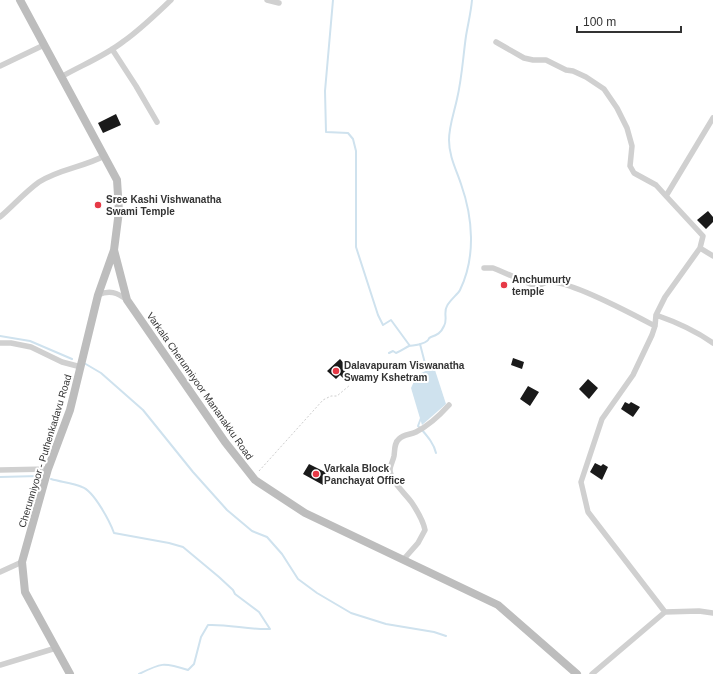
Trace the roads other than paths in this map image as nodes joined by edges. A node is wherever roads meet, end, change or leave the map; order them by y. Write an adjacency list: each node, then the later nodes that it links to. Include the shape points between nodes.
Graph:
1 (20, 0): 6 (main road, Varkala Cherunniyoor Mananakku Road)
2 (171, 0): 7 (street, via 124,42)
3 (267, 0): 4 (street)
4 (279, 3)
5 (496, 42): 13 (street, via 524,58 546,60 573,71 604,90 627,128 632,146 630,166 634,173 656,185)
6 (44, 45): 8 (street); 9 (main road, Varkala Cherunniyoor Mananakku Road)
7 (112, 49): 9 (street); 11 (street)
8 (0, 66)
9 (61, 77): 12 (main road, Varkala Cherunniyoor Mananakku Road)
10 (713, 118): 13 (street)
11 (157, 122)
12 (104, 156): 14 (street, via 40,182); 16 (main road, Varkala Cherunniyoor Mananakku Road, via 117,180 119,211)
13 (666, 196): 15 (street, via 703,236)
14 (0, 217)
15 (700, 248): 17 (street); 21 (street, via 665,296)
16 (114, 250): 19 (main road, Cherunniyoor - Puthenkadavu Road); 20 (main road, Varkala Cherunniyoor Mananakku Road)
17 (713, 256)
18 (484, 268): 22 (street, via 493,268 535,286 548,282 564,284 611,303)
19 (98, 295): 20 (street, via 108,291); 25 (main road, Cherunniyoor - Puthenkadavu Road)
20 (127, 300): 29 (main road, Varkala Cherunniyoor Mananakku Road, via 225,442 255,480 305,513)
21 (656, 315): 22 (street); 24 (street, via 675,322)
22 (655, 326): 32 (street, via 633,375 602,419 581,482 588,512)
23 (0, 343): 25 (street, via 31,347 62,362)
24 (713, 343)
25 (81, 367): 27 (main road, Cherunniyoor - Puthenkadavu Road, via 70,410)
26 (449, 405): 29 (street, via 439,416 417,431 404,435 396,443 390,470 392,478 411,501 422,519 425,530 418,543)
27 (48, 469): 28 (street); 30 (main road, Cherunniyoor - Puthenkadavu Road)
28 (0, 470)
29 (403, 560): 37 (main road, Varkala Cherunniyoor Mananakku Road, via 498,605)
30 (22, 562): 31 (street); 34 (main road, Cherunniyoor - Puthenkadavu Road, via 25,592)
31 (0, 572)
32 (665, 612): 33 (street); 38 (street)
33 (713, 613)
34 (56, 648): 35 (street); 36 (main road, Cherunniyoor - Puthenkadavu Road)
35 (0, 665)
36 (70, 674)
37 (577, 674)
38 (592, 674)

